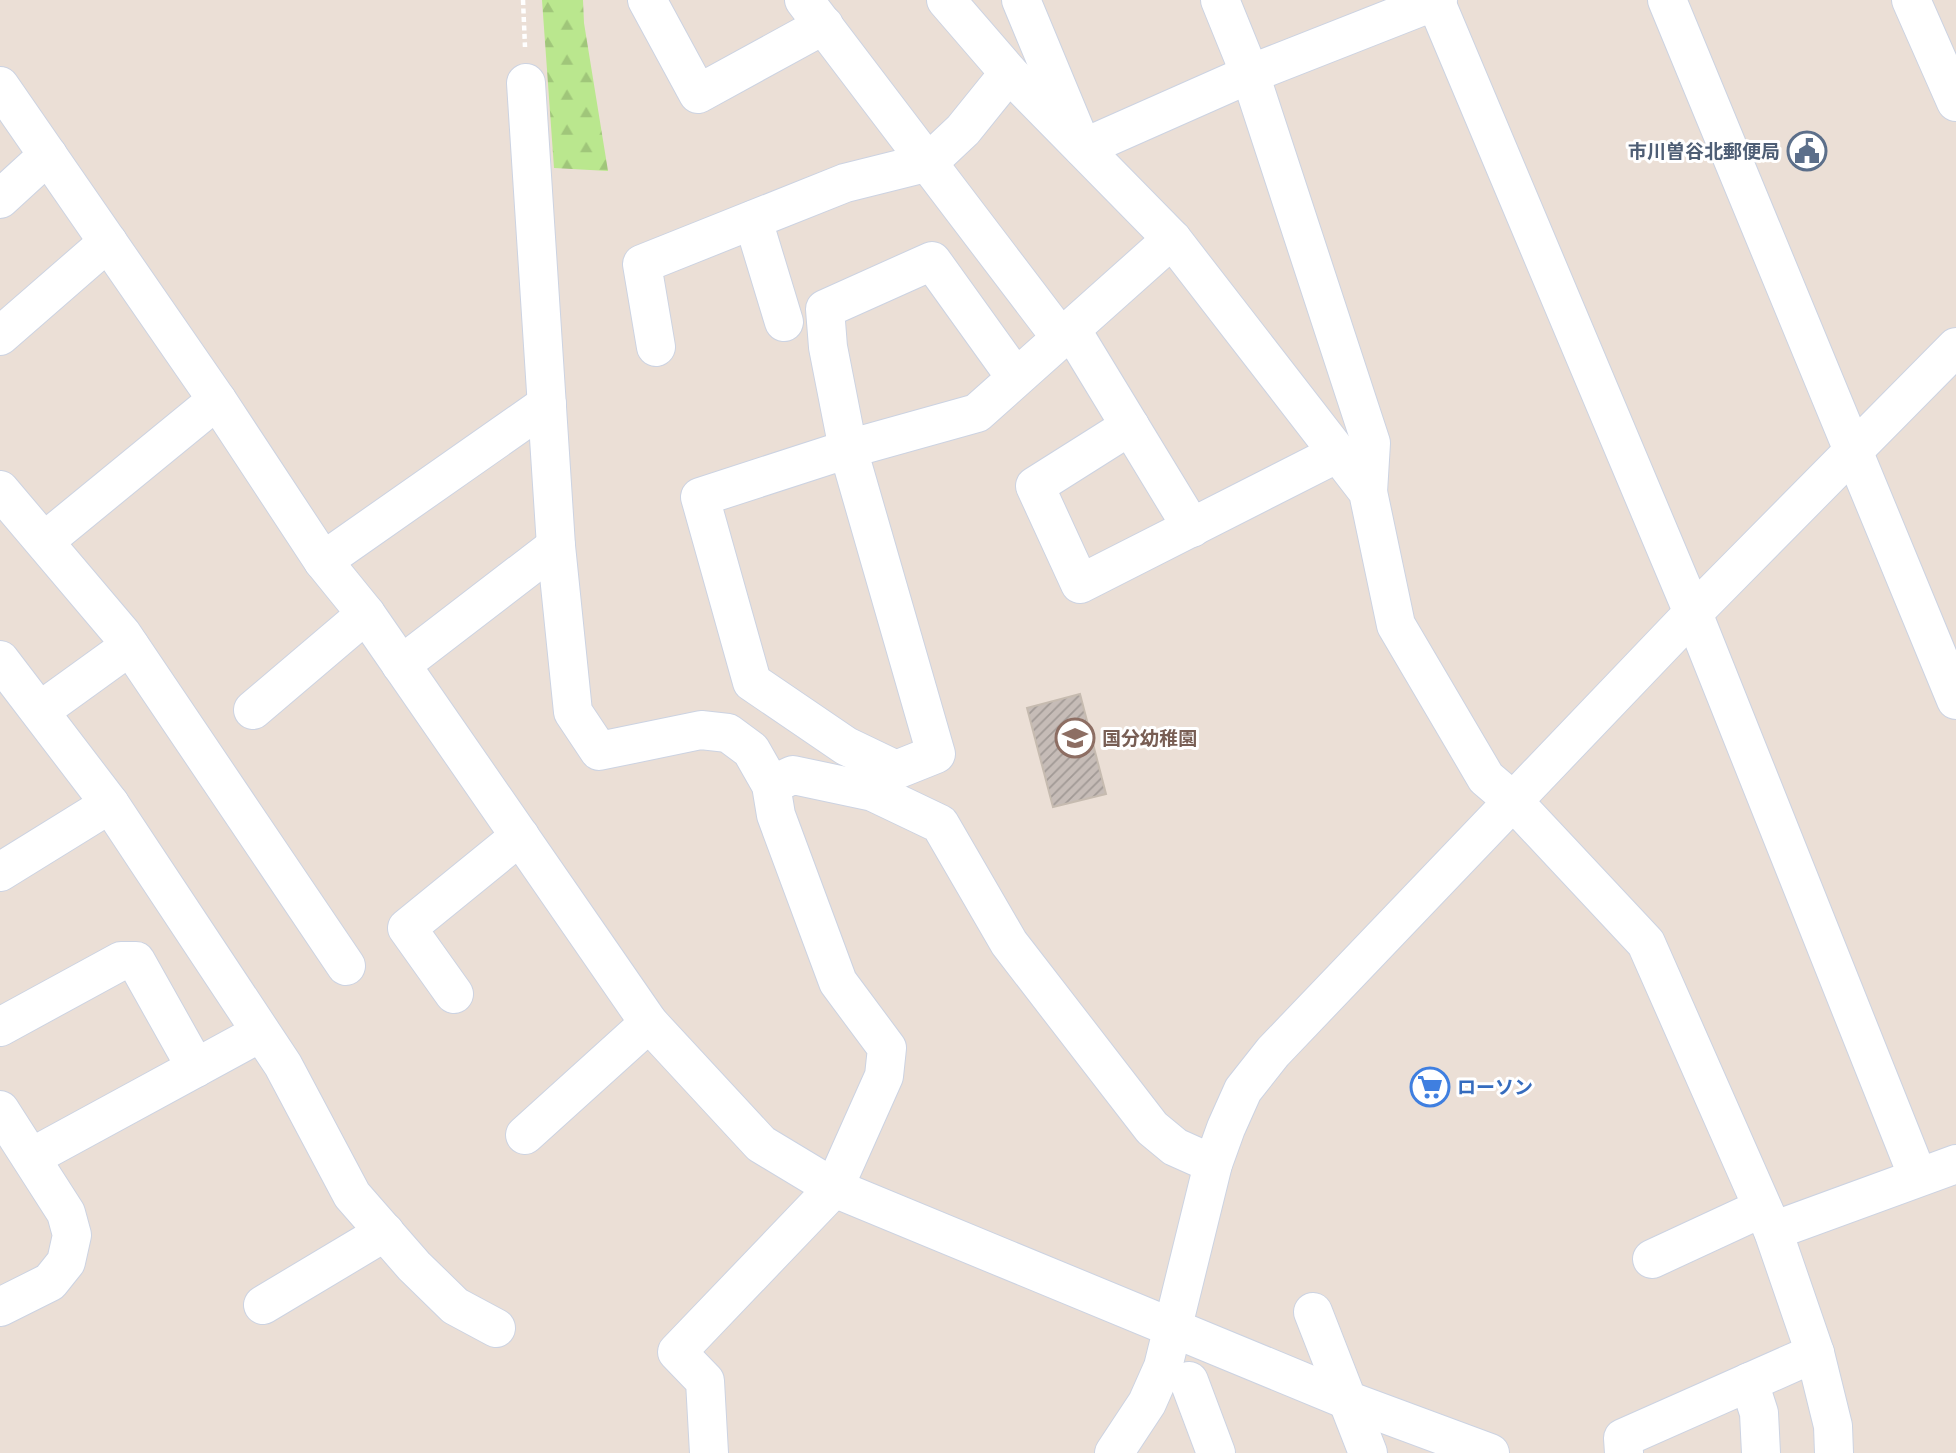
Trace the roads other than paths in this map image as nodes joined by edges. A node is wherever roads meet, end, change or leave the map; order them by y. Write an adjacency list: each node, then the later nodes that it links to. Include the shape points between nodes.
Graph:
1 (647, 0): 8 (street, via 698,94)
2 (946, 0): 9 (street)
3 (1021, 0): 14 (street)
4 (1220, 0): 10 (street)
5 (1436, 0): 10 (street); 39 (street)
6 (1667, 0): 31 (street)
7 (1911, 0): 13 (street)
8 (814, 13): 16 (street)
9 (1009, 73): 14 (street); 16 (street, via 963,130)
10 (1250, 74): 14 (street); 34 (street, via 1371,443)
11 (526, 83): 28 (street)
12 (0, 86): 15 (street)
13 (1956, 102)
14 (1083, 148): 19 (street)
15 (47, 155): 17 (street); 20 (street)
16 (929, 162): 18 (street, via 845,183); 22 (street)
17 (0, 199)
18 (752, 220): 21 (street); 24 (street, via 642,264)
19 (1172, 239): 22 (street); 32 (street)
20 (108, 242): 23 (street); 27 (street)
21 (784, 322)
22 (1066, 334): 26 (street); 29 (street)
23 (0, 337)
24 (656, 347)
25 (1956, 347): 31 (street)
26 (1016, 377): 30 (street, via 977,413); 30 (street, via 932,261 825,309)
27 (217, 400): 36 (street); 38 (street)
28 (547, 404): 37 (street); 38 (street)
29 (1130, 426): 35 (street); 35 (street, via 1035,486 1080,584)
30 (848, 449): 30 (street, via 936,754 896,770 846,746 752,682 699,497)
31 (1851, 452): 39 (street); 44 (street)
32 (1338, 453): 34 (street); 35 (street)
33 (0, 489): 36 (street)
34 (1368, 492): 48 (street, via 1396,625 1486,778)
35 (1192, 528)
36 (46, 540): 41 (street)
37 (556, 546): 43 (street); 47 (street, via 573,712 599,751 701,730 728,733 751,750)
38 (323, 561): 40 (street)
39 (1693, 613): 48 (street); 63 (street)
40 (366, 614): 43 (street); 45 (street)
41 (130, 646): 46 (street); 52 (street)
42 (0, 660): 46 (street)
43 (401, 665): 50 (street)
44 (1956, 700)
45 (253, 710)
46 (40, 711): 49 (street)
47 (771, 785): 61 (street, via 793,775 873,792 940,824 1009,943 1152,1128 1175,1147); 64 (street, via 776,815 838,982 887,1048 884,1076)
48 (1513, 801): 61 (street, via 1273,1052 1243,1090); 65 (street, via 1646,943)
49 (110, 804): 51 (street); 56 (street)
50 (520, 836): 53 (street, via 407,928); 54 (street)
51 (0, 872)
52 (346, 967)
53 (454, 994)
54 (649, 1023): 59 (street); 64 (street, via 761,1144)
55 (0, 1027): 57 (street, via 121,961 136,961)
56 (260, 1033): 57 (street); 66 (street, via 352,1195)
57 (196, 1068): 60 (street)
58 (0, 1111): 60 (street)
59 (525, 1135)
60 (32, 1157): 69 (street, via 66,1213 72,1236 66,1262 50,1282)
61 (1213, 1164): 72 (street)
62 (1956, 1164): 63 (street)
63 (1918, 1177): 65 (street)
64 (834, 1188): 72 (street); 77 (street, via 677,1352 705,1381)
65 (1768, 1219): 67 (street); 73 (street)
66 (385, 1232): 68 (street); 71 (street, via 455,1306)
67 (1651, 1259)
68 (263, 1305)
69 (0, 1307)
70 (1312, 1312): 76 (street)
71 (496, 1328)
72 (1173, 1328): 76 (street); 78 (street, via 1147,1403)
73 (1815, 1353): 75 (street); 84 (street, via 1833,1426)
74 (1189, 1381): 79 (street)
75 (1749, 1382): 82 (street, via 1623,1438); 83 (street, via 1759,1413)
76 (1347, 1400): 80 (street); 81 (street)
77 (709, 1453)
78 (1114, 1453)
79 (1216, 1453)
80 (1368, 1453)
81 (1490, 1453)
82 (1624, 1453)
83 (1761, 1453)
84 (1834, 1453)

